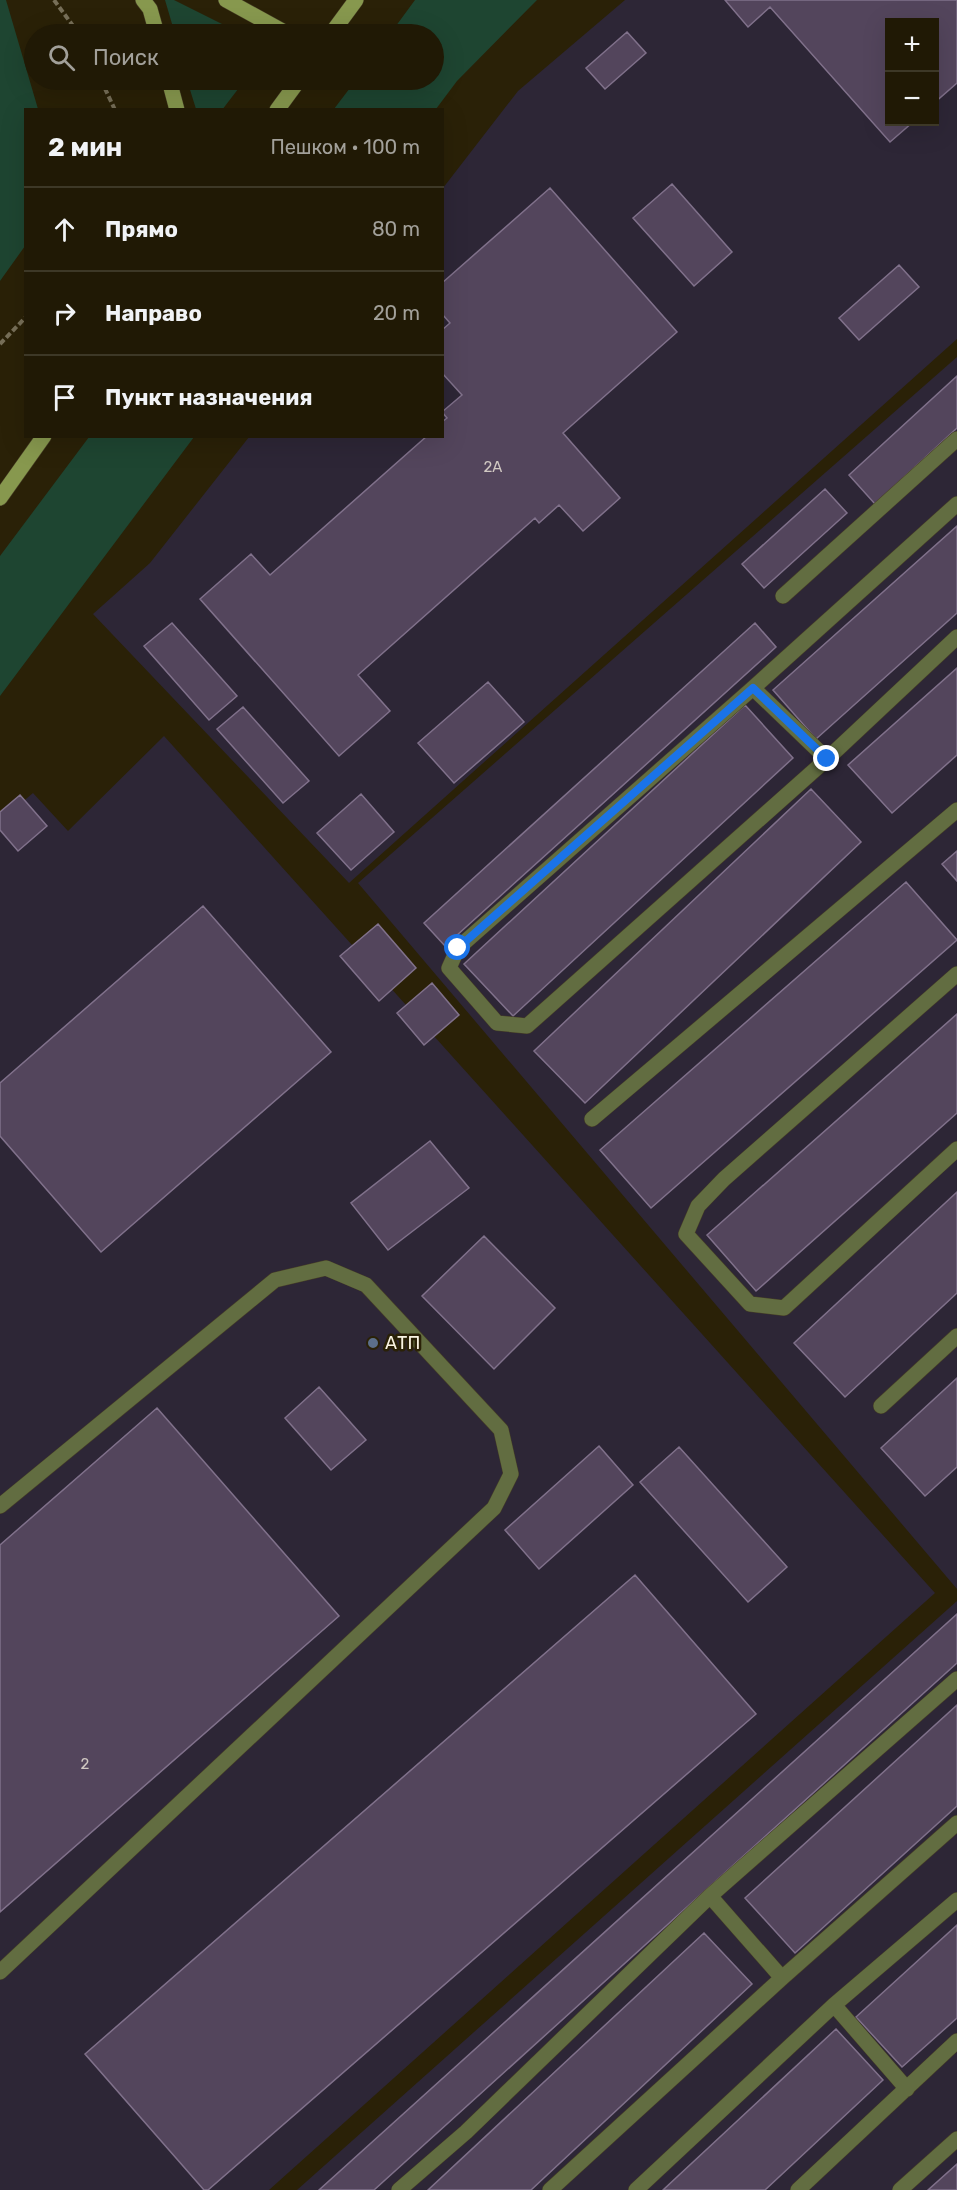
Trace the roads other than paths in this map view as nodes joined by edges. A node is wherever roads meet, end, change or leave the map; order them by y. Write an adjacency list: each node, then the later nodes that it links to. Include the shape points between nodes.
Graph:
1 (143, 0): 4 (main road)
2 (226, 0): 5 (main road)
3 (356, 0): 6 (main road)
4 (154, 24)
5 (270, 24)
6 (338, 24)
7 (172, 90): 9 (main road)
8 (292, 90): 10 (main road)
9 (176, 108)
10 (278, 108)
11 (43, 438): 13 (main road)
12 (957, 439): 15 (lane)
13 (0, 498)
14 (957, 504): 17 (lane)
15 (783, 597)
16 (957, 637): 18 (lane)
17 (753, 688): 18 (lane); 18 (lane, via 458,948 449,968 497,1023 527,1026)
18 (827, 759)
19 (957, 810): 21 (lane)
20 (957, 974): 22 (lane, via 724,1179 698,1206 686,1234 750,1304 784,1308)
21 (592, 1119)
22 (957, 1149)
23 (957, 1336): 24 (lane)
24 (881, 1406)
25 (0, 1506): 30 (lane, via 275,1280 326,1268 366,1286 501,1430 512,1474 494,1508)
26 (957, 1679): 28 (lane)
27 (957, 1823): 31 (lane)
28 (710, 1896): 31 (lane); 36 (lane, via 466,2132)
29 (957, 1900): 32 (lane)
30 (0, 1972)
31 (782, 1978): 37 (lane)
32 (834, 2005): 34 (lane); 38 (lane)
33 (957, 2041): 34 (lane)
34 (907, 2089): 39 (lane)
35 (957, 2139): 40 (lane)
36 (399, 2190)
37 (550, 2190)
38 (636, 2190)
39 (798, 2190)
40 (900, 2190)

